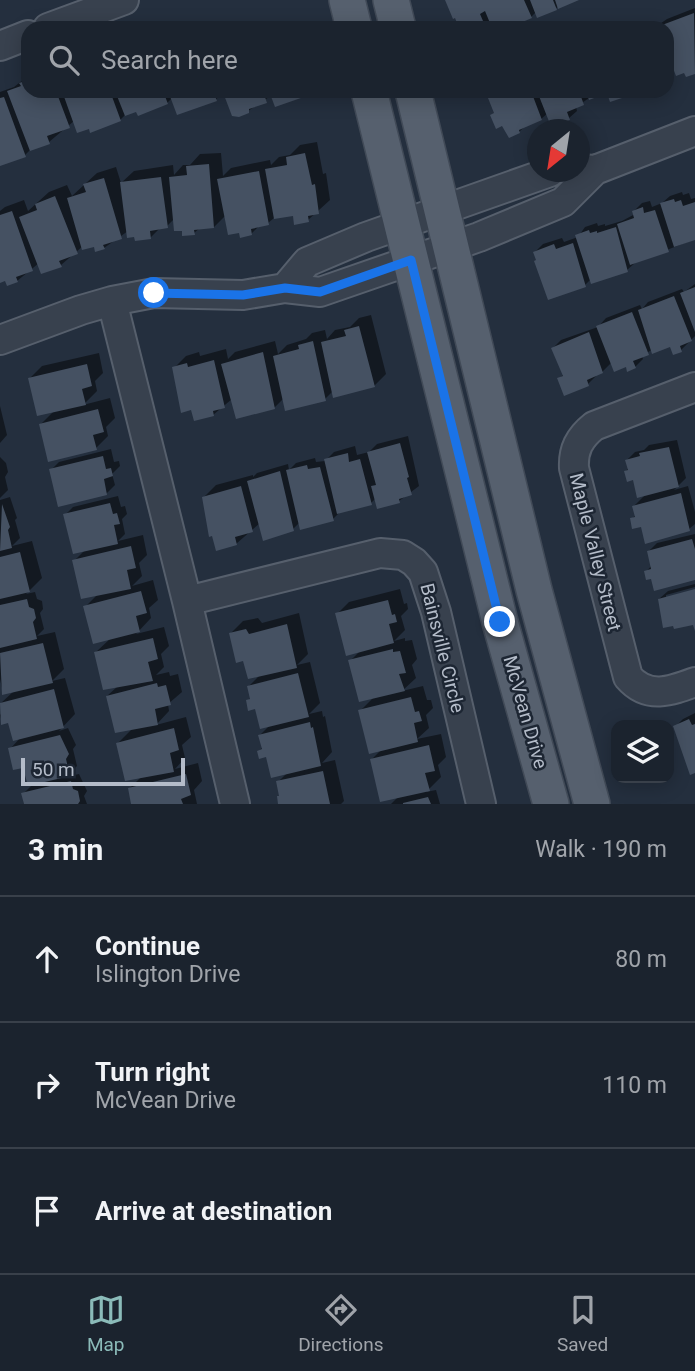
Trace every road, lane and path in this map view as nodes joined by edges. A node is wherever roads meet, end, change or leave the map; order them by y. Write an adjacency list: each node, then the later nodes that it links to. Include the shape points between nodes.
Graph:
1 (124, 0): 4 (street)
2 (347, 0): 5 (main road)
3 (391, 0): 6 (main road)
4 (67, 21)
5 (352, 21)
6 (396, 21)
7 (21, 38): 8 (street)
8 (0, 46)
9 (371, 98): 16 (main road, McVean Drive)
10 (415, 98): 15 (main road, McVean Drive)
11 (695, 131): 12 (street)
12 (590, 169)
13 (527, 180): 15 (street)
14 (578, 182): 17 (street, via 563,202)
15 (442, 210): 16 (street); 17 (main road, McVean Drive)
16 (402, 224): 18 (main road, McVean Drive); 19 (street, via 307,262)
17 (450, 246): 18 (street); 28 (main road, McVean Drive)
18 (411, 260): 19 (street, via 320,292); 27 (main road, McVean Drive, via 500,622)
19 (285, 288): 20 (street, via 243,295 154,293)
20 (112, 301): 21 (street); 23 (street)
21 (0, 340)
22 (695, 387): 24 (street, Maple Valley Street, via 594,426 583,435 573,457 628,677 654,692)
23 (187, 601): 25 (street); 26 (street, Bainsville Circle, via 380,553 403,555 414,562 424,572 429,589)
24 (695, 682)
25 (235, 804)
26 (481, 804)
27 (551, 804)
28 (592, 804)

